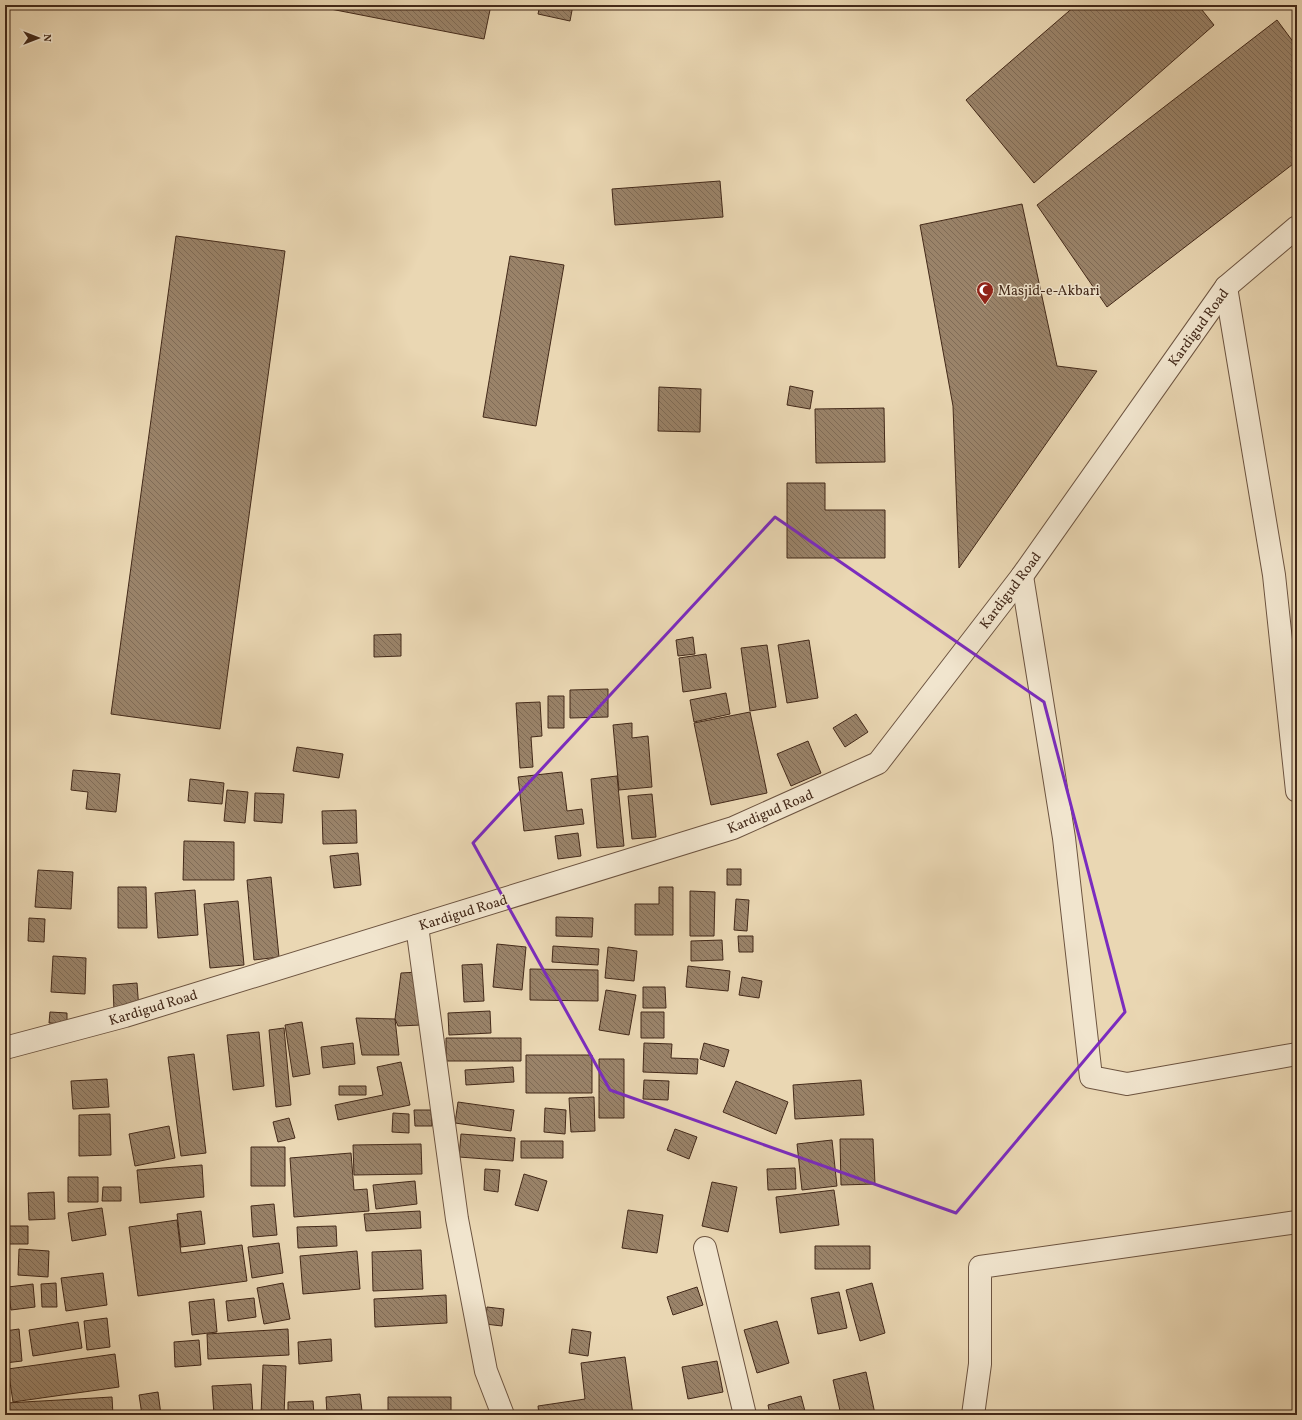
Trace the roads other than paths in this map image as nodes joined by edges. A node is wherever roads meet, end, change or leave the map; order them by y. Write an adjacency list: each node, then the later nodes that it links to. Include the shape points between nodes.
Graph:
1 (1297, 227): 2 (street, Kardigud Road)
2 (1226, 287): 3 (street, Kardigud Road); 4 (street, via 1274,575)
3 (1022, 576): 5 (street, Kardigud Road, via 878,763 734,828); 7 (street, via 1064,838 1091,1077 1127,1084)
4 (1297, 791)
5 (417, 926): 6 (street, Kardigud Road, via 125,1016); 10 (street, via 456,1220 486,1371)
6 (5, 1048)
7 (1297, 1054)
8 (1297, 1222): 12 (street, via 980,1267 980,1364)
9 (705, 1248): 11 (street)
10 (503, 1415)
11 (745, 1415)
12 (973, 1415)

